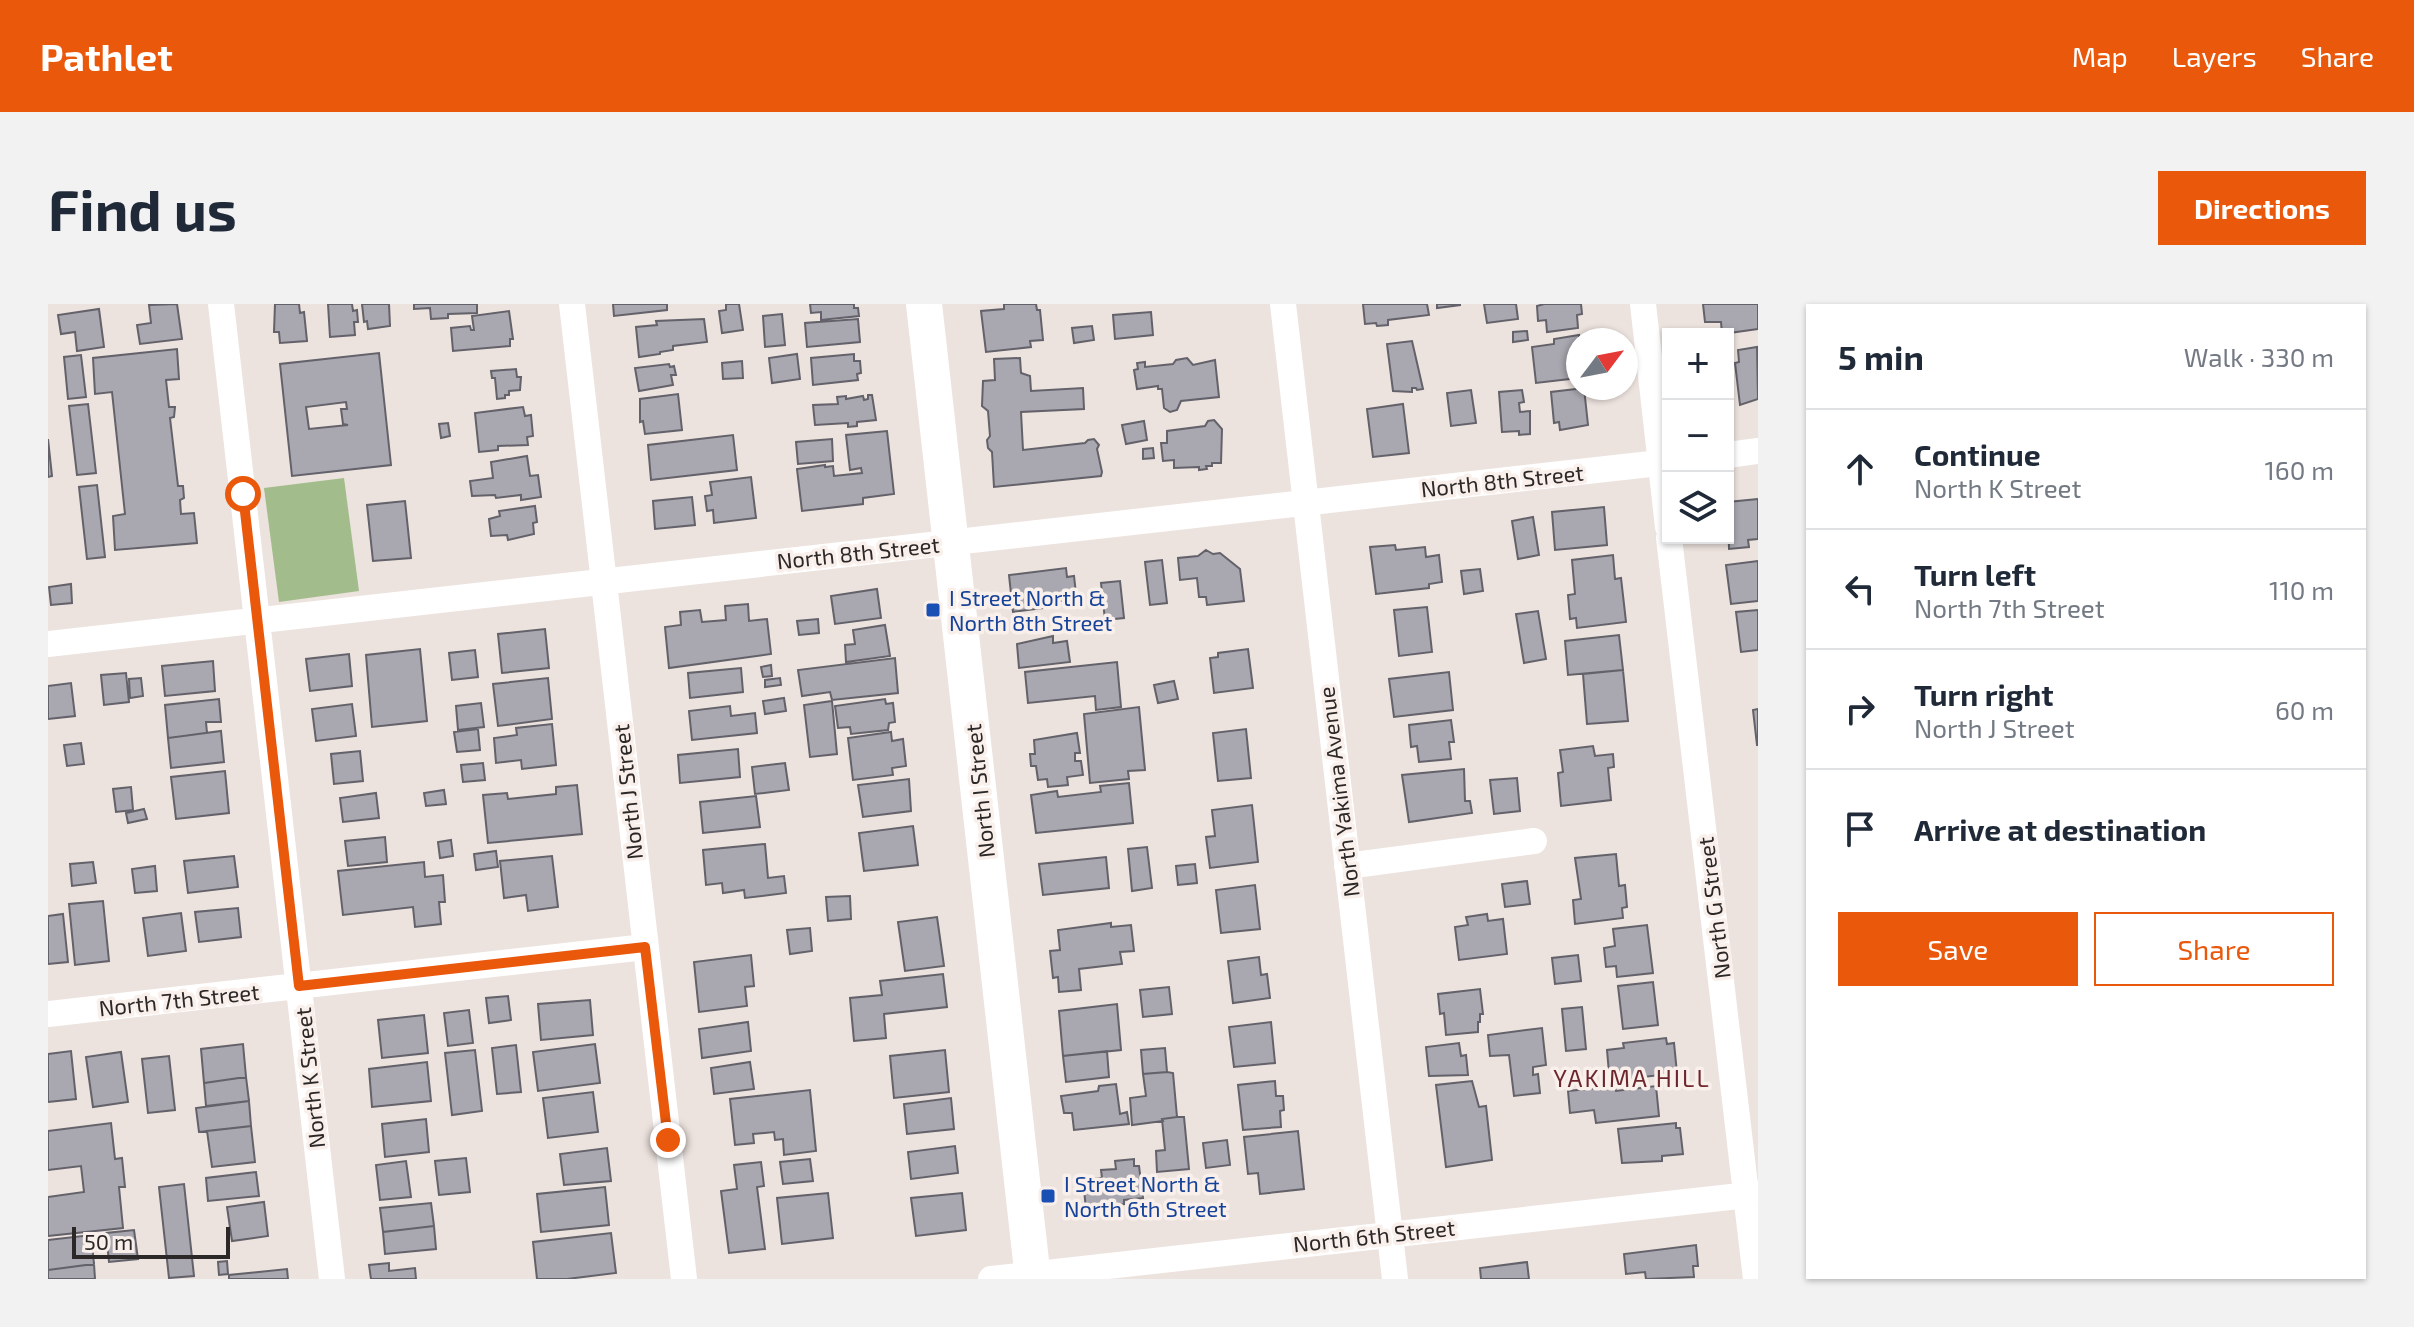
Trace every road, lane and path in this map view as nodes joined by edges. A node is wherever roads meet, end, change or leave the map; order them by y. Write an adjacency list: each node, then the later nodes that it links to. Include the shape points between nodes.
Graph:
1 (221, 304): 14 (street, North K Street)
2 (572, 304): 13 (street, North J Street)
3 (924, 304): 11 (main road, North I Street)
4 (1283, 304): 10 (street, North Yakima Avenue)
5 (1643, 304): 6 (street)
6 (1662, 448)
7 (1758, 451): 8 (street)
8 (1734, 454)
9 (1662, 463): 10 (street, North 8th Street)
10 (1304, 501): 11 (street, North 8th Street); 17 (street, North Yakima Avenue)
11 (951, 543): 13 (street, North 8th Street); 23 (main road, North I Street)
12 (1670, 544): 21 (street, North G Street)
13 (603, 580): 14 (street, North 8th Street); 18 (street, North J Street)
14 (257, 620): 15 (street, North 8th Street); 19 (street, North K Street)
15 (48, 644)
16 (1534, 841): 17 (street)
17 (1347, 866): 22 (street, North Yakima Avenue)
18 (645, 947): 19 (street, North 7th Street); 25 (street, North J Street)
19 (299, 986): 20 (street, North 7th Street); 24 (street, North K Street)
20 (48, 1014)
21 (1752, 1194): 22 (street, North 6th Street); 28 (street, North G Street)
22 (1390, 1233): 23 (street, North 6th Street); 27 (street, North Yakima Avenue)
23 (1033, 1277): 26 (street, North 6th Street)
24 (332, 1279)
25 (684, 1279)
26 (991, 1279)
27 (1395, 1279)
28 (1756, 1279)

